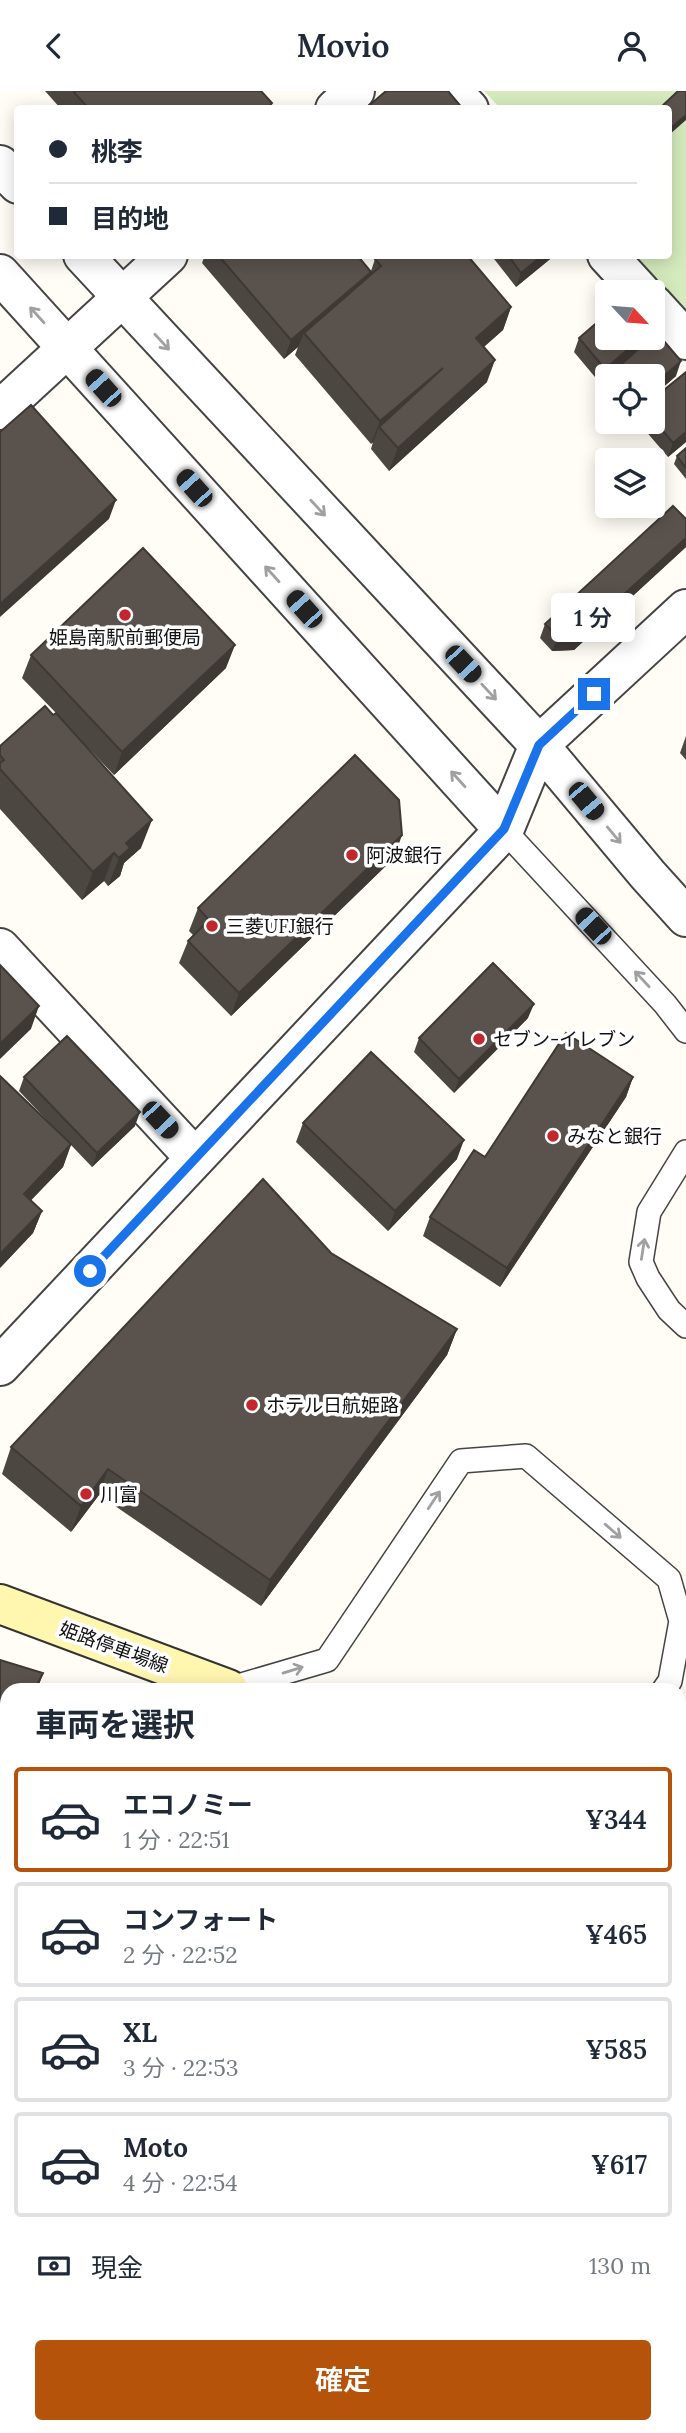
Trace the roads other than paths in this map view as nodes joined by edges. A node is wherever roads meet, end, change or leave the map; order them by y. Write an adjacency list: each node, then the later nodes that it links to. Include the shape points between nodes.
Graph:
1 (355, 91): 3 (street)
2 (452, 91): 4 (street)
3 (339, 105)
4 (465, 105)
5 (0, 165): 6 (street)
6 (14, 180)
7 (87, 259): 12 (street)
8 (164, 259): 12 (street)
9 (611, 259): 11 (street)
10 (0, 274): 15 (street, one-way to 10)
11 (630, 280)
12 (121, 297): 15 (street); 18 (street, one-way to 18)
13 (665, 317): 14 (street)
14 (686, 340)
15 (67, 348): 16 (street); 19 (street, one-way to 15)
16 (0, 410)
17 (686, 609): 18 (street)
18 (539, 745): 19 (street); 20 (street, one-way to 20)
19 (504, 829): 22 (lane, one-way to 19); 24 (street)
20 (686, 917)
21 (0, 948): 24 (street)
22 (686, 1031)
23 (686, 1153): 25 (lane, one-way to 23, via 668,1310 641,1262 649,1212)
24 (195, 1158): 26 (street)
25 (686, 1326)
26 (0, 1366)
27 (0, 1605): 28 (main road, 姫路停車場線)
28 (210, 1683)
29 (252, 1683): 30 (lane, one-way to 30, via 327,1660 461,1461 526,1456 669,1579 681,1621)
30 (669, 1683)

